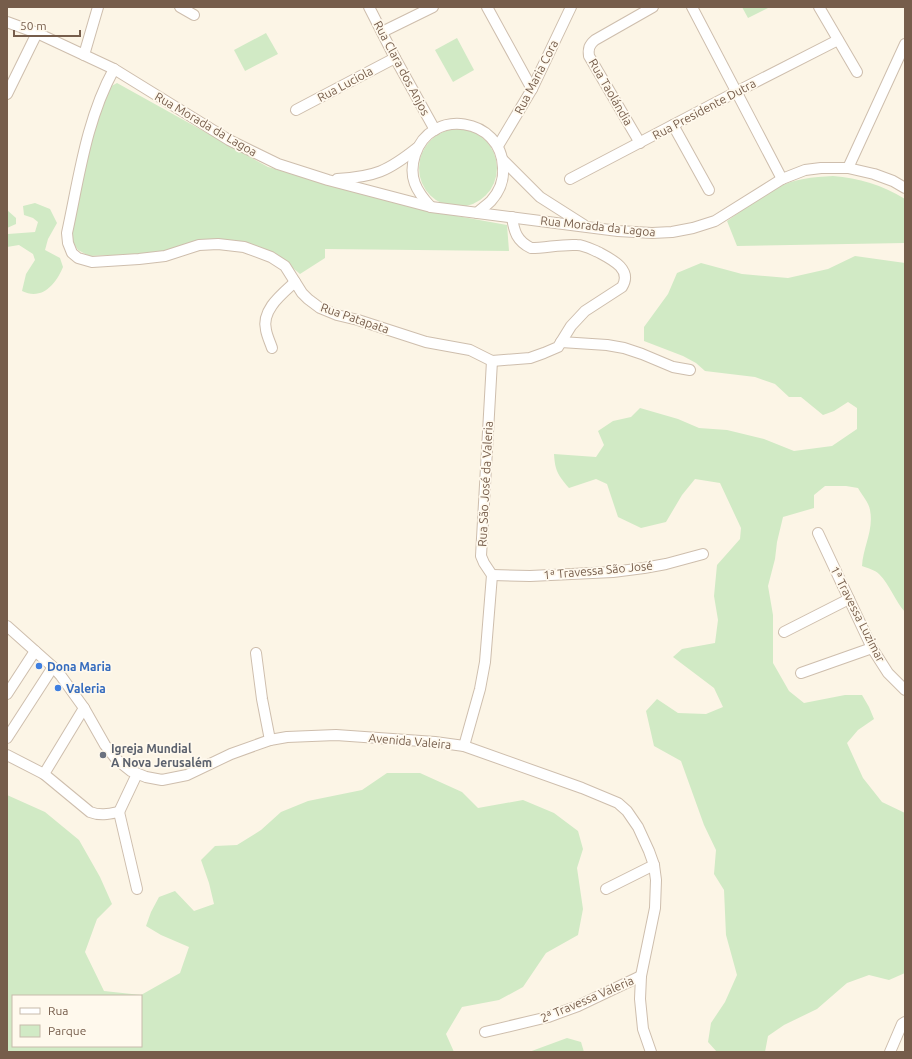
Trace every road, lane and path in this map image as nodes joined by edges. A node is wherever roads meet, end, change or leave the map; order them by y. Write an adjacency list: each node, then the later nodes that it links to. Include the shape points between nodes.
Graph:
1 (98, 7): 16 (street)
2 (180, 7): 10 (street)
3 (369, 7): 12 (street, Rua Clara dos Anjos)
4 (432, 7): 12 (street)
5 (487, 7): 20 (street)
6 (571, 7): 20 (street, Rua Maria Cora)
7 (654, 7): 26 (street, Rua Taolándia, via 595,40 589,47 589,56)
8 (692, 7): 21 (street)
9 (820, 7): 14 (street)
10 (194, 15)
11 (7, 22): 13 (street, Rua Morada da Lagoa)
12 (382, 32): 17 (street, Rua Clara dos Anjos)
13 (37, 33): 16 (street, Rua Morada da Lagoa); 22 (street)
14 (838, 40): 19 (street); 21 (street, Rua Presidente Dutra)
15 (905, 44): 30 (street)
16 (84, 55): 18 (street, Rua Morada da Lagoa)
17 (395, 58): 23 (street, Rua Luciola); 25 (street, Rua Clara dos Anjos)
18 (114, 69): 33 (street, Rua Morada da Lagoa, via 228,140 278,164); 40 (street, Rua Patapata, via 105,84 90,126 67,233 72,253 78,258 92,262 165,256 199,245 244,247 278,261 291,273)
19 (857, 72)
20 (532, 89): 27 (street, Rua Maria Cora)
21 (736, 92): 24 (street, Rua Presidente Dutra); 32 (street)
22 (7, 94)
23 (296, 110)
24 (673, 125): 26 (street, Rua Presidente Dutra); 35 (street)
25 (435, 130): 27 (street, via 458,123 470,125 481,129); 28 (street)
26 (640, 143): 31 (street, Rua Presidente Dutra)
27 (498, 146): 29 (street)
28 (417, 148): 33 (street, via 398,164 374,175); 36 (street, via 412,164 413,180 420,194)
29 (503, 160): 37 (street, via 504,175 499,189 490,202); 39 (street, via 540,197)
30 (848, 168): 32 (street, Rua Morada da Lagoa, via 805,170); 34 (street, Rua Morada da Lagoa, via 874,174)
31 (570, 179)
32 (782, 179): 39 (street, Rua Morada da Lagoa, via 715,221 693,228 652,233)
33 (328, 180): 36 (street, Rua Morada da Lagoa)
34 (905, 188)
35 (709, 190)
36 (431, 206): 37 (street, Rua Morada da Lagoa)
37 (477, 213): 38 (street, Rua Morada da Lagoa)
38 (512, 217): 39 (street, Rua Morada da Lagoa); 41 (street, via 516,234 531,248 580,245 612,259 624,271 625,280 622,287 585,311)
39 (587, 227)
40 (295, 282): 42 (street, via 272,306 265,322); 43 (street, Rua Patapata, via 308,299 320,308 337,315 426,342 470,350)
41 (561, 342): 43 (street, via 558,347 530,358); 44 (street, via 624,348 673,368)
42 (272, 348)
43 (492, 361): 47 (street, Rua São José da Valeria, via 481,556)
44 (690, 370)
45 (818, 534): 48 (street, 1ª Travessa Luzimar)
46 (703, 554): 47 (street, 1ª Travessa São José, via 666,564 613,572)
47 (492, 575): 61 (street, via 485,662)
48 (849, 599): 50 (street); 51 (street, 1ª Travessa Luzimar)
49 (7, 626): 52 (street, Avenida Valeira)
50 (784, 632)
51 (872, 648): 55 (street); 56 (street, 1ª Travessa Luzimar, via 888,673)
52 (35, 651): 54 (street, Avenida Valeira); 57 (street)
53 (256, 653): 60 (street)
54 (53, 667): 58 (street, Avenida Valeira); 59 (street)
55 (801, 673)
56 (905, 690)
57 (7, 694)
58 (84, 708): 63 (street); 64 (street, Avenida Valeira, via 105,745 125,767)
59 (7, 738)
60 (270, 740): 61 (street, Avenida Valeira, via 336,735 420,740); 64 (street, Avenida Valeira, via 231,754 187,775 162,780)
61 (464, 746): 66 (street, Avenida Valeira, via 618,803 638,827)
62 (7, 755): 63 (street)
63 (44, 774): 65 (street, via 90,812)
64 (138, 774): 65 (street)
65 (119, 812): 67 (street)
66 (654, 865): 68 (street); 69 (street, Avenida Valeira, via 654,908)
67 (137, 889)
68 (606, 889)
69 (641, 976): 71 (street, 2ª Travessa Valeria, via 578,1006 548,1017); 72 (street, Avenida Valeira, via 641,1016)
70 (905, 1022): 73 (street)
71 (485, 1032)
72 (651, 1052)
73 (890, 1052)

